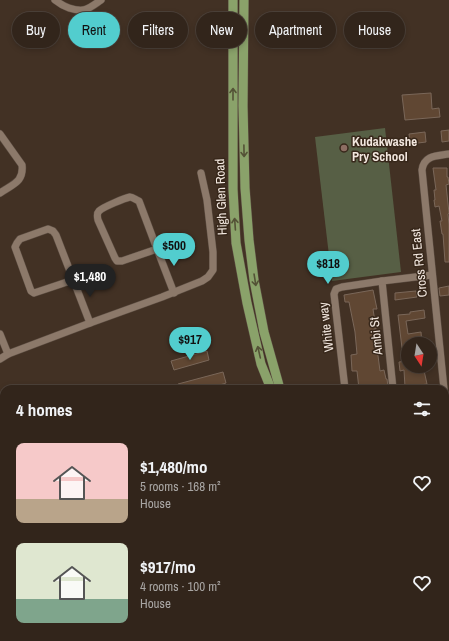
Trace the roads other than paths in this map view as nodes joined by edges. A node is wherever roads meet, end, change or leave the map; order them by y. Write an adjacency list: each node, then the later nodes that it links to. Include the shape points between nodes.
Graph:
1 (55, 0): 2 (street, via 78,11 90,8)
2 (101, 0)
3 (233, 0): 19 (main road, High Glen Road, one-way to 3, via 261,364 236,243 233,189)
4 (244, 0): 20 (main road, High Glen Road, one-way to 20, via 243,106 249,240 264,332)
5 (0, 134): 8 (street, via 22,165 22,175 18,181)
6 (449, 154): 10 (street, Cross Rd East, via 433,156 426,160 422,170)
7 (201, 174): 13 (street, via 207,200 213,270 202,281)
8 (0, 192)
9 (158, 248): 9 (street, via 139,201 129,197 99,210 98,220 117,261); 13 (street)
10 (432, 275): 12 (street, White way); 18 (street, Cross Rd East)
11 (73, 280): 11 (street, via 53,231 48,229 17,243 15,247 31,292); 14 (street)
12 (382, 281): 21 (street, White way, via 342,287 334,292); 22 (street, Ambi St)
13 (174, 293): 14 (street)
14 (90, 323): 16 (street)
15 (0, 334): 16 (street)
16 (8, 354): 17 (street)
17 (0, 359)
18 (446, 374): 23 (street, Cross Rd East)
19 (269, 385)
20 (279, 385)
21 (345, 385)
22 (393, 385)
23 (445, 385)

